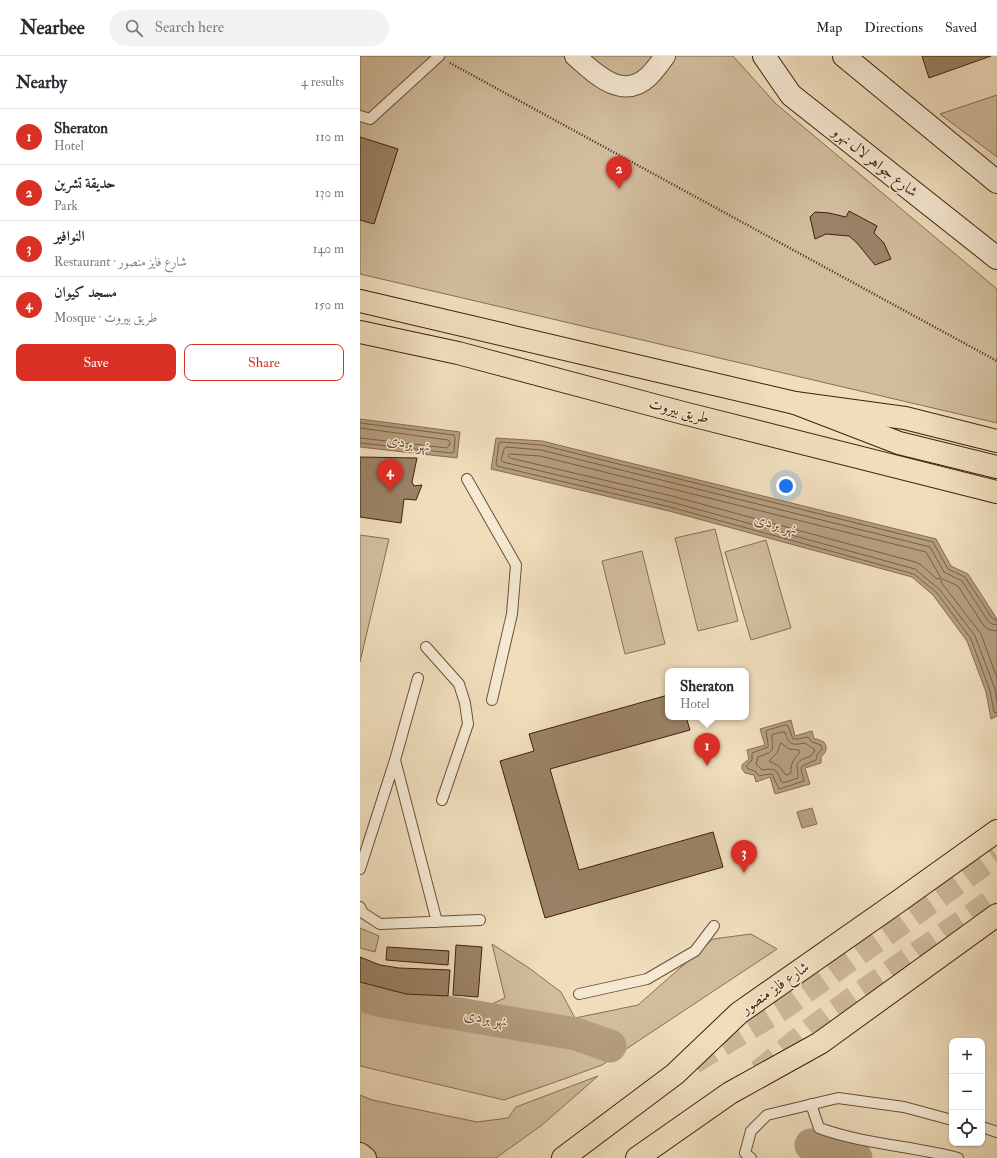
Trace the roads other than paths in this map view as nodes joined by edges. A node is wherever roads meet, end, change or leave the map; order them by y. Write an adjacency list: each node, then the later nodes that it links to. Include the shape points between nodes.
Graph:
1 (439, 56): 6 (lane, via 370,119)
2 (575, 56): 3 (street, via 603,80 619,86 643,81)
3 (665, 56)
4 (764, 56): 8 (main road, شارع جواهر لال نهرو, via 791,95)
5 (844, 56): 7 (main road)
6 (360, 116)
7 (997, 182)
8 (997, 258)
9 (360, 301): 11 (main road)
10 (360, 332): 15 (main road, طريق بيروت, via 458,353)
11 (795, 403): 12 (main road, via 905,418); 13 (main road, via 898,443)
12 (997, 441)
13 (997, 467)
14 (467, 479): 18 (lane, via 516,565 512,614)
15 (997, 492)
16 (426, 647): 20 (lane, via 459,684 468,724)
17 (418, 678): 19 (lane)
18 (492, 700)
19 (395, 760): 22 (lane); 26 (lane)
20 (442, 800)
21 (997, 831): 35 (main road, شارع فايز منصور, via 738,1013 675,1074)
22 (360, 869)
23 (360, 907): 26 (lane, via 363,913 380,924)
24 (997, 915): 36 (main road, via 820,1043 730,1093)
25 (480, 920): 26 (lane)
26 (437, 922)
27 (714, 926): 28 (lane, via 694,951 647,980)
28 (579, 994)
29 (811, 1104): 30 (lane, via 838,1098 904,1107); 37 (lane, via 767,1115 751,1131 745,1153); 38 (lane, via 818,1128 841,1136)
30 (949, 1119)
31 (985, 1128): 32 (lane)
32 (997, 1132)
33 (360, 1154): 34 (main road)
34 (365, 1158)
35 (563, 1158)
36 (636, 1158)
37 (751, 1158)
38 (958, 1158)

